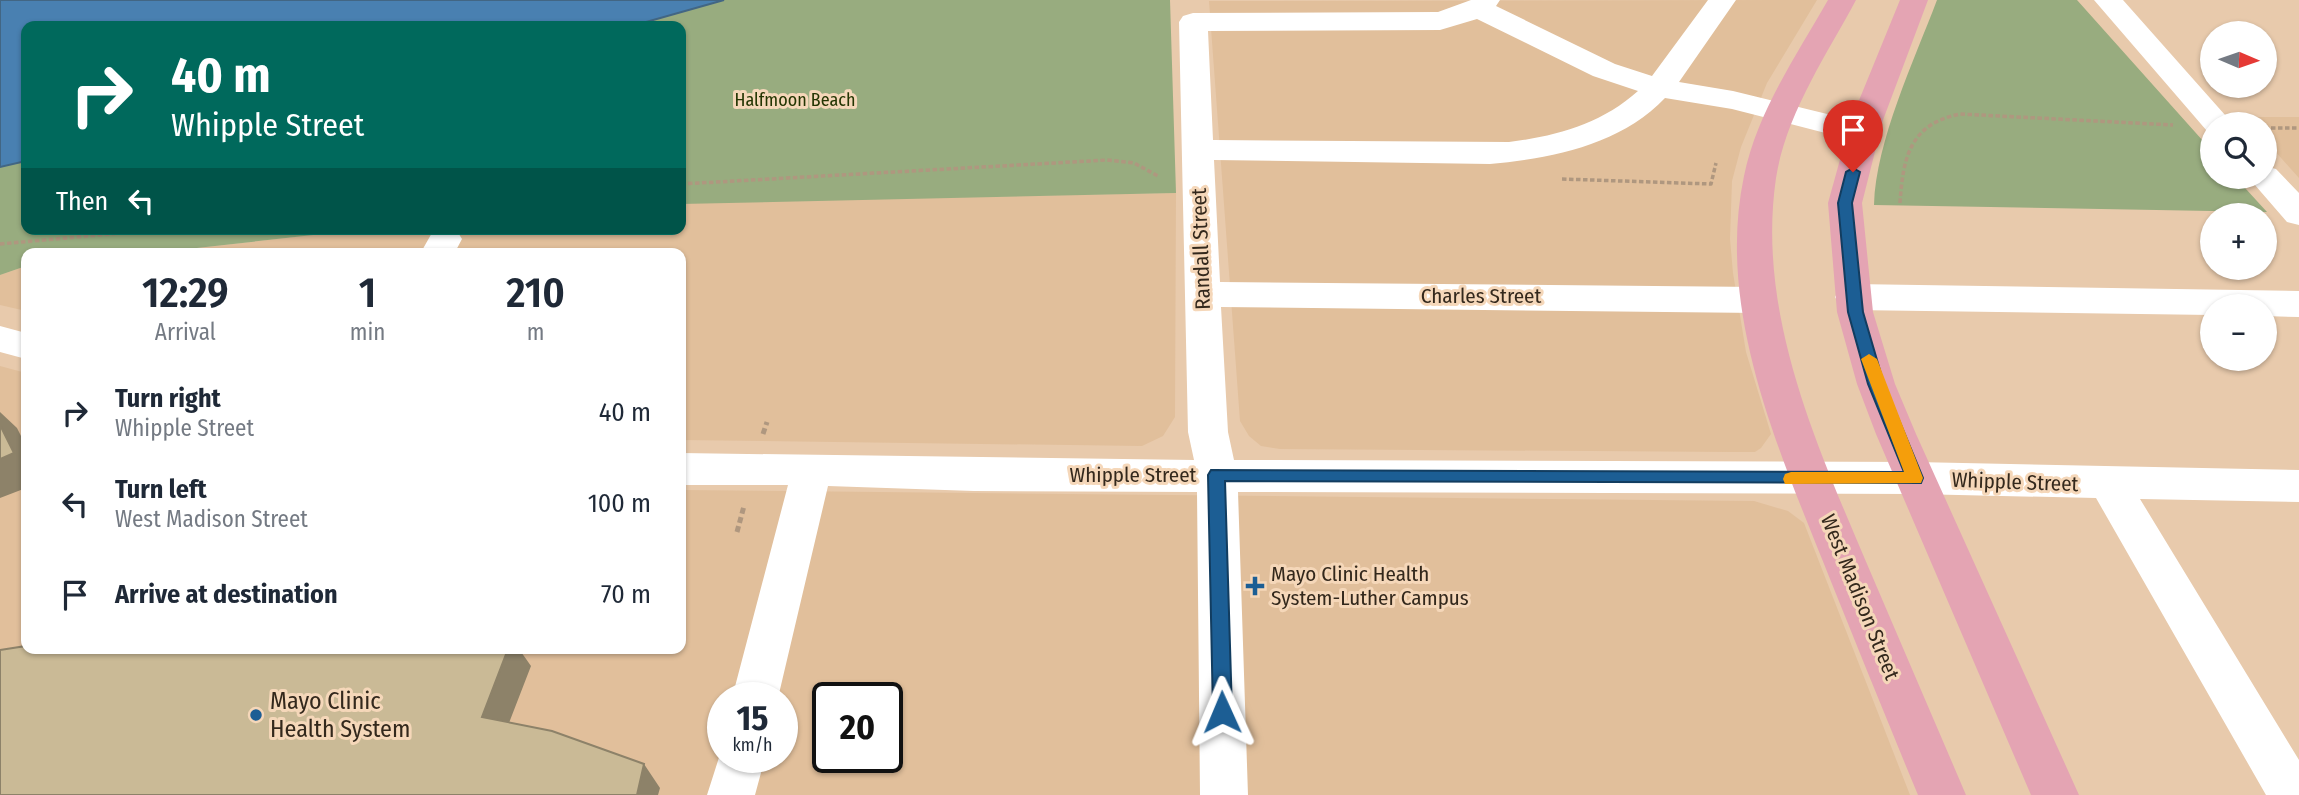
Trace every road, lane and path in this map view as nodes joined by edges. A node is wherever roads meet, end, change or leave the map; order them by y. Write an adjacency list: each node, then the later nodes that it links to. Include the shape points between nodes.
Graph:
1 (1721, 0): 6 (street)
2 (1842, 0): 8 (main road, West Madison Street)
3 (1914, 0): 12 (main road)
4 (2108, 0): 7 (street)
5 (1482, 4): 6 (street, via 1604,71); 13 (street, Randall Street, via 1440,22 1193,22)
6 (1656, 87): 8 (street, via 1693,110); 13 (street, via 1641,105 1617,120 1570,141 1532,151)
7 (2207, 112)
8 (1778, 121): 12 (street); 25 (main road, West Madison Street, via 1760,174 1757,201)
9 (2185, 126): 19 (path, via 1960,114 1935,120 1914,137)
10 (2277, 128): 11 (path)
11 (2299, 128)
12 (1862, 142): 24 (main road, via 1845,203)
13 (1197, 150): 23 (street, Randall Street)
14 (1716, 163): 17 (path)
15 (1163, 182): 16 (path, via 1146,166 1107,160)
16 (686, 184)
17 (1711, 184)
18 (2276, 189): 20 (street)
19 (1899, 203)
20 (2299, 214)
21 (100, 235): 22 (path)
22 (0, 244)
23 (1203, 295): 25 (street, Charles Street); 31 (street, Randall Street, via 1208,432)
24 (1853, 297): 26 (street); 32 (main road, via 1876,384)
25 (1759, 300): 33 (main road, West Madison Street, via 1779,381)
26 (2299, 304)
27 (0, 339): 28 (street)
28 (21, 344)
29 (686, 469): 30 (street, Whipple Street)
30 (812, 469): 31 (street, Whipple Street, via 974,475); 38 (street)
31 (1217, 475): 33 (street, Whipple Street); 41 (street, Randall Street)
32 (1915, 478): 33 (street, Whipple Street); 34 (street, Whipple Street); 43 (main road)
33 (1812, 479): 42 (main road, West Madison Street)
34 (2109, 484): 35 (street, Whipple Street); 44 (street)
35 (2299, 486)
36 (745, 502): 37 (path)
37 (737, 532)
38 (759, 682)
39 (737, 773): 40 (street)
40 (732, 795)
41 (1224, 795)
42 (1942, 795)
43 (2055, 795)
44 (2293, 795)

